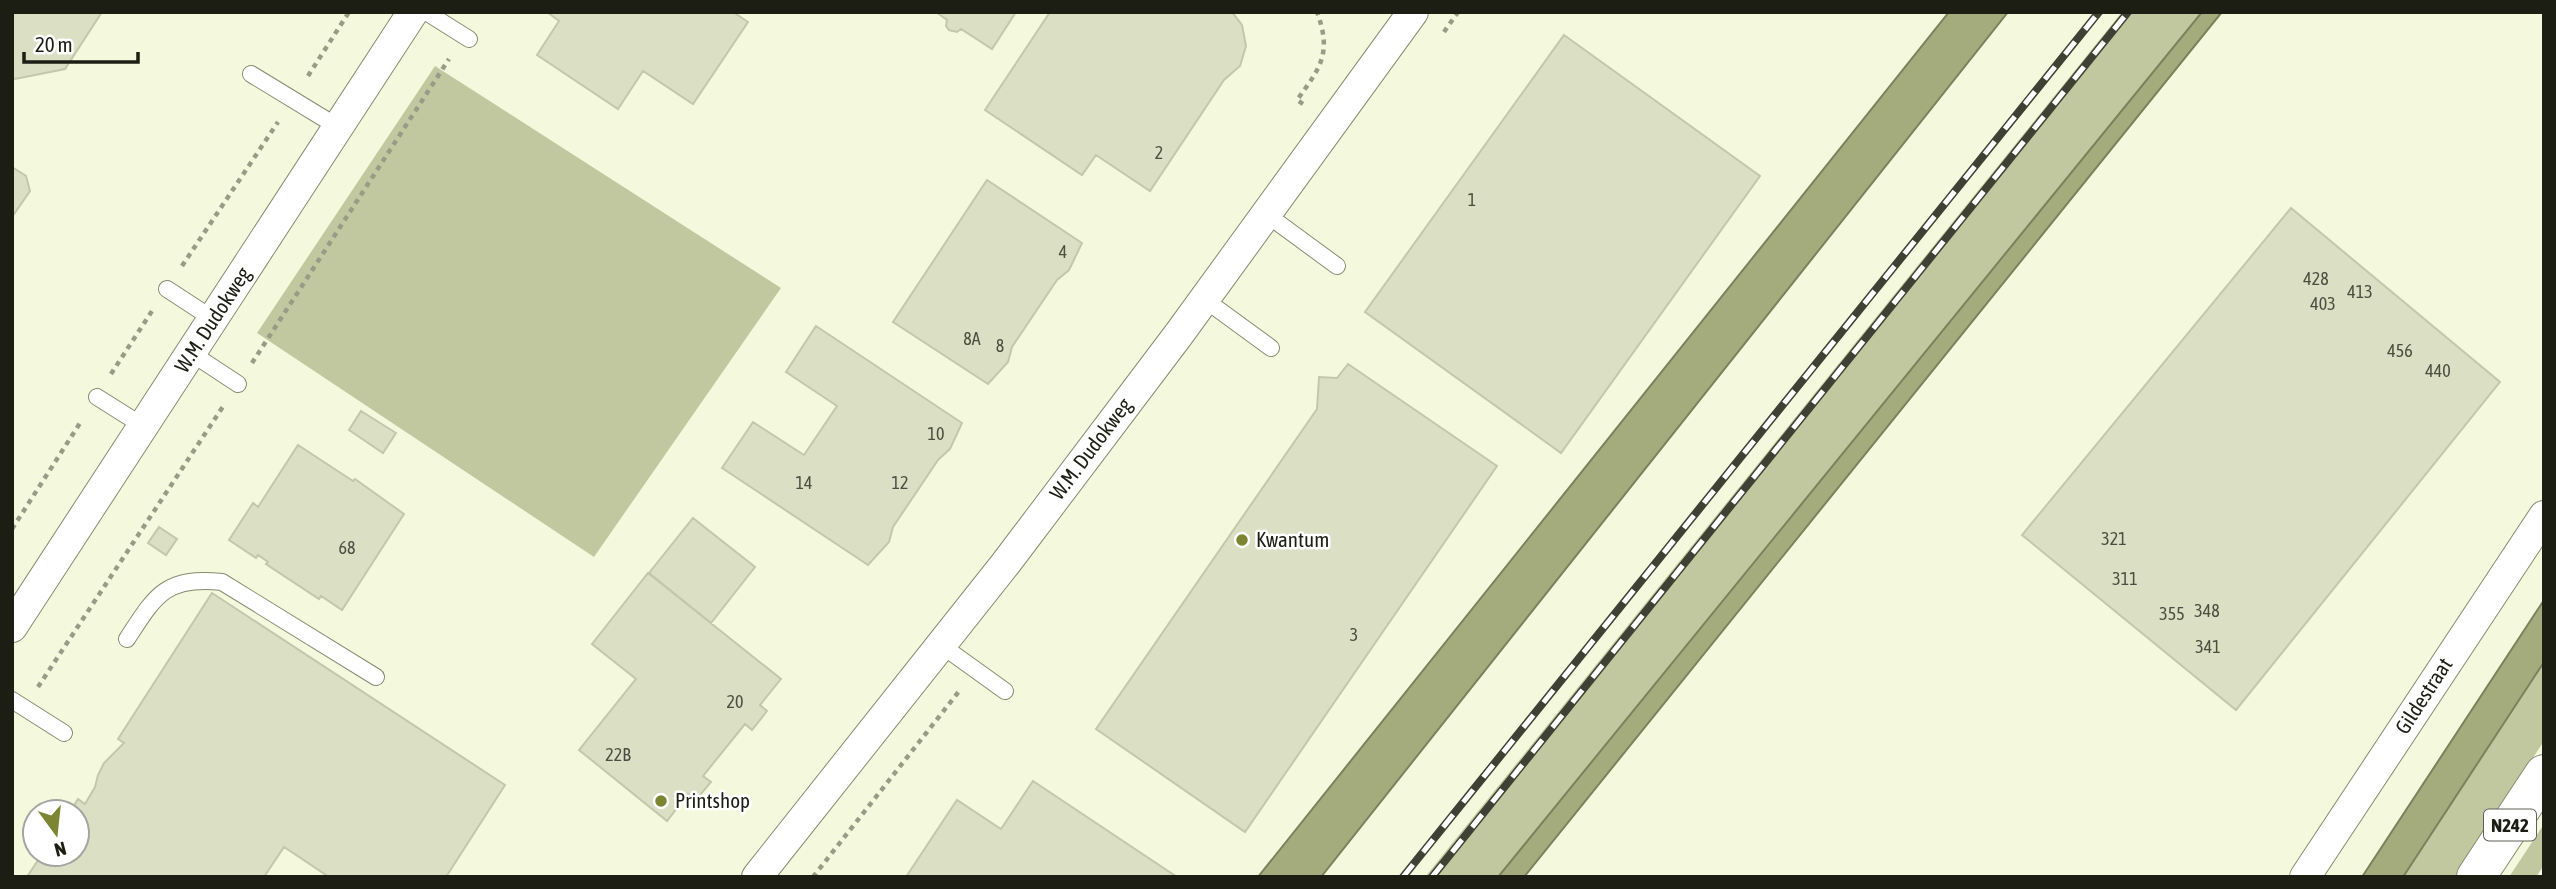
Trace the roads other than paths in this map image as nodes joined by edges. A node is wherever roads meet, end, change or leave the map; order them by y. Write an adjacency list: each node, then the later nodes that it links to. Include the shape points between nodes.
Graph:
1 (413, 12): 6 (street, W.M. Dudokweg)
2 (426, 12): 4 (lane)
3 (1409, 14): 7 (street, W.M. Dudokweg)
4 (468, 39)
5 (251, 74): 6 (lane)
6 (338, 127): 11 (street, W.M. Dudokweg)
7 (1266, 214): 8 (lane); 10 (street, W.M. Dudokweg)
8 (1337, 267)
9 (167, 289): 11 (lane)
10 (1204, 299): 12 (lane); 20 (street, W.M. Dudokweg)
11 (213, 319): 13 (street, W.M. Dudokweg)
12 (1271, 348)
13 (191, 353): 14 (lane); 16 (street, W.M. Dudokweg)
14 (239, 384)
15 (97, 397): 16 (lane)
16 (143, 426): 18 (street, W.M. Dudokweg)
17 (2544, 516): 27 (street, Gildestraat)
18 (12, 627)
19 (127, 639): 21 (lane, via 153,599 174,586 197,579 222,582)
20 (940, 645): 22 (lane); 26 (street, W.M. Dudokweg)
21 (376, 677)
22 (1005, 691)
23 (12, 700): 24 (lane)
24 (64, 733)
25 (2544, 774): 28 (main road, N242)
26 (757, 877)
27 (2305, 877)
28 (2476, 877)

